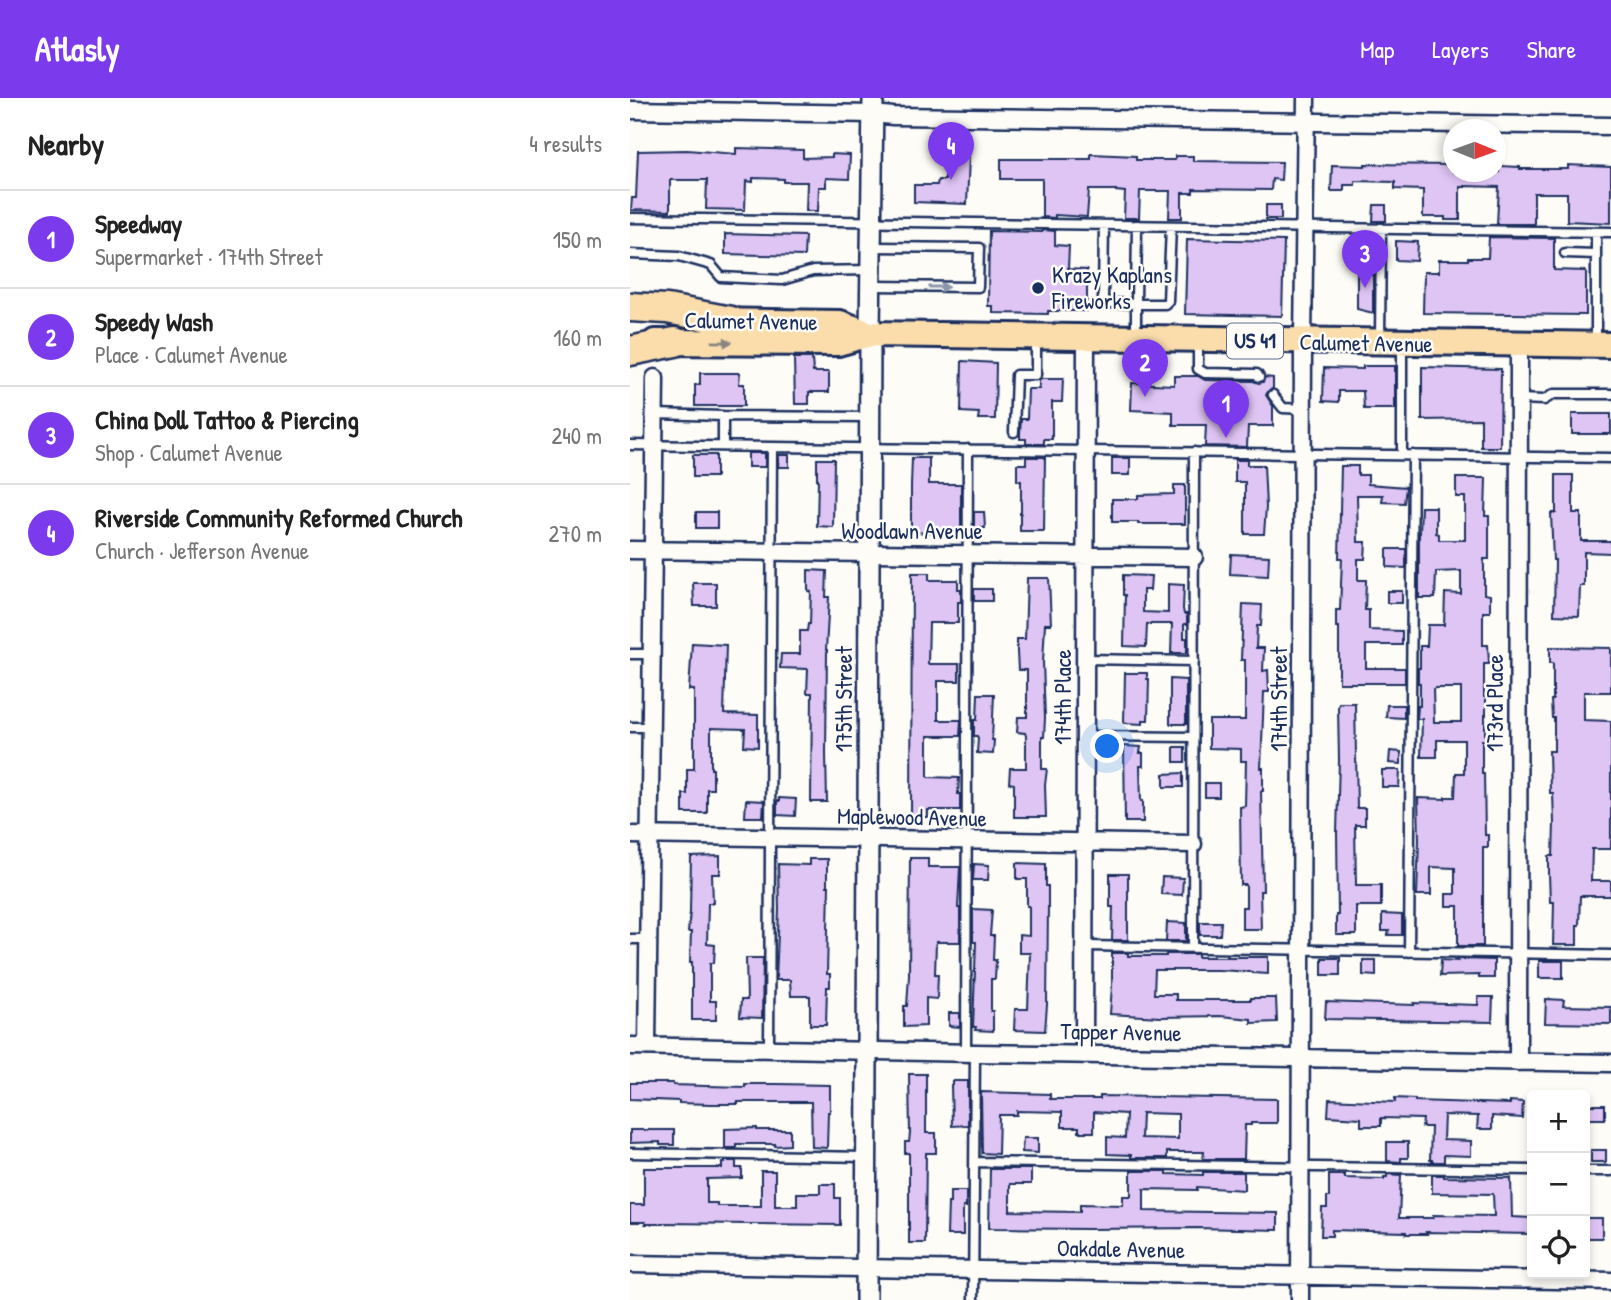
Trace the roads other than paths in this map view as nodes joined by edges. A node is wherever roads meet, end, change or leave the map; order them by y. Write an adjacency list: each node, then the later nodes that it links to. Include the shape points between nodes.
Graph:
1 (1306, 98): 4 (street, 174th Street)
2 (873, 106): 3 (street); 4 (street, via 893,116); 7 (street, 175th Street)
3 (630, 110)
4 (1306, 122): 5 (street); 11 (street, 174th Street)
5 (1611, 126)
6 (630, 218): 7 (lane)
7 (872, 222): 8 (lane); 15 (street, 175th Street)
8 (1104, 225): 10 (lane); 20 (lane, via 1103,299)
9 (1171, 226): 10 (lane); 11 (lane); 20 (lane, via 1168,301)
10 (1137, 228): 20 (lane)
11 (1305, 228): 12 (lane); 31 (street, 174th Street)
12 (1381, 228): 13 (lane); 32 (lane)
13 (1597, 232): 14 (lane); 18 (lane)
14 (1611, 232)
15 (871, 247): 19 (street, 175th Street); 19 (lane, one-way to 15, via 978,287 979,248)
16 (1565, 253): 18 (lane)
17 (630, 254): 19 (lane, via 680,256 711,265 721,277 782,280 813,271)
18 (1596, 254): 34 (lane)
19 (871, 278): 24 (street, 175th Street)
20 (1136, 304): 27 (lane)
21 (630, 307): 23 (highway)
22 (630, 319): 23 (main road, Calumet Avenue)
23 (731, 321): 24 (main road, Calumet Avenue / US 41, via 840,323)
24 (870, 334): 25 (main road, Calumet Avenue / US 41); 30 (main road, Calumet Avenue / US 41, one-way to 24, via 838,343); 44 (street, 175th Street)
25 (1036, 337): 26 (main road, Calumet Avenue / US 41); 45 (lane, via 1036,375 1016,374)
26 (1086, 338): 27 (main road, Calumet Avenue / US 41); 52 (street, 174th Place)
27 (1136, 339): 28 (main road, Calumet Avenue / US 41)
28 (1198, 340): 31 (main road, Calumet Avenue / US 41); 36 (lane, via 1198,369)
29 (630, 341): 30 (main road, Calumet Avenue)
30 (675, 342): 35 (highway)
31 (1303, 342): 32 (main road, Calumet Avenue / US 41); 41 (street, 174th Street)
32 (1391, 343): 33 (main road, Calumet Avenue / US 41); 55 (lane)
33 (1519, 345): 34 (main road, Calumet Avenue / US 41); 40 (street, 173rd Place)
34 (1604, 345)
35 (630, 351)
36 (1259, 377)
37 (655, 378): 42 (street)
38 (1611, 394): 40 (lane)
39 (1273, 395): 41 (lane, via 1283,408)
40 (1519, 399): 57 (street, 173rd Place)
41 (1303, 409): 54 (street, 174th Street)
42 (655, 415): 43 (lane); 47 (street)
43 (723, 416): 44 (lane); 48 (lane)
44 (869, 417): 50 (street, 175th Street)
45 (1014, 432)
46 (630, 445): 47 (lane)
47 (654, 445): 48 (lane); 60 (street)
48 (723, 446): 49 (lane)
49 (772, 447): 50 (lane); 61 (lane)
50 (869, 448): 51 (lane); 62 (street, 175th Street)
51 (968, 449): 52 (lane); 63 (lane)
52 (1086, 450): 53 (lane); 64 (street, 174th Place)
53 (1194, 452): 54 (lane); 65 (lane)
54 (1303, 454): 55 (lane); 85 (street, 174th Street)
55 (1402, 455): 56 (lane)
56 (1413, 455): 57 (lane); 86 (lane)
57 (1519, 457): 58 (lane); 87 (street, 173rd Place)
58 (1611, 458)
59 (630, 550): 60 (street, Woodlawn Avenue)
60 (653, 550): 61 (street, Woodlawn Avenue); 67 (street)
61 (772, 552): 62 (street, Woodlawn Avenue); 76 (lane)
62 (869, 554): 63 (street, Woodlawn Avenue); 77 (street, 175th Street)
63 (967, 554): 64 (street, Woodlawn Avenue); 78 (lane)
64 (1086, 555): 65 (street, Woodlawn Avenue); 68 (street, 174th Place)
65 (1194, 557): 69 (lane)
66 (630, 654): 67 (lane)
67 (652, 654): 71 (street)
68 (1086, 659): 69 (lane); 72 (street, 174th Place)
69 (1194, 661): 73 (lane)
70 (630, 727): 71 (lane)
71 (651, 727): 75 (street)
72 (1086, 736): 73 (lane); 79 (street, 174th Place)
73 (1193, 737): 80 (lane)
74 (630, 835): 75 (street, Maplewood Avenue)
75 (649, 835): 76 (street, Maplewood Avenue); 82 (street)
76 (771, 837): 77 (street, Maplewood Avenue); 91 (lane)
77 (868, 839): 78 (street, Maplewood Avenue); 92 (street, 175th Street)
78 (966, 841): 79 (street, Maplewood Avenue); 93 (lane)
79 (1086, 842): 80 (street, Maplewood Avenue); 83 (street, 174th Place)
80 (1193, 844): 84 (lane)
81 (630, 939): 82 (lane)
82 (649, 939): 90 (street)
83 (1086, 946): 84 (lane); 94 (street, 174th Place)
84 (1193, 948): 85 (lane)
85 (1301, 950): 86 (lane); 95 (street, 174th Street)
86 (1409, 952): 87 (lane)
87 (1518, 954): 88 (lane); 96 (street, 173rd Place)
88 (1611, 954)
89 (630, 1046): 90 (street, Tapper Avenue)
90 (648, 1046): 91 (street, Tapper Avenue)
91 (769, 1048): 92 (street, Tapper Avenue)
92 (867, 1050): 93 (street, Tapper Avenue); 99 (street, 175th Street)
93 (971, 1053): 94 (street, Tapper Avenue); 100 (lane)
94 (1084, 1055): 95 (street, Tapper Avenue)
95 (1301, 1058): 96 (street, Tapper Avenue); 101 (street, 174th Street)
96 (1518, 1062): 97 (street, Tapper Avenue)
97 (1611, 1063)
98 (630, 1153): 99 (lane)
99 (867, 1157): 106 (street, 175th Street)
100 (975, 1162): 101 (lane); 107 (lane)
101 (1300, 1167): 102 (lane); 108 (street, 174th Street)
102 (1527, 1170)
103 (1590, 1171): 104 (lane)
104 (1611, 1171)
105 (630, 1264): 106 (street, Oakdale Avenue)
106 (866, 1268): 107 (street, Oakdale Avenue); 110 (street, 175th Street)
107 (973, 1270): 108 (street, Oakdale Avenue); 111 (lane)
108 (1300, 1274): 109 (street, Oakdale Avenue); 112 (street, 174th Street)
109 (1611, 1281)
110 (866, 1300)
111 (973, 1300)
112 (1300, 1300)

